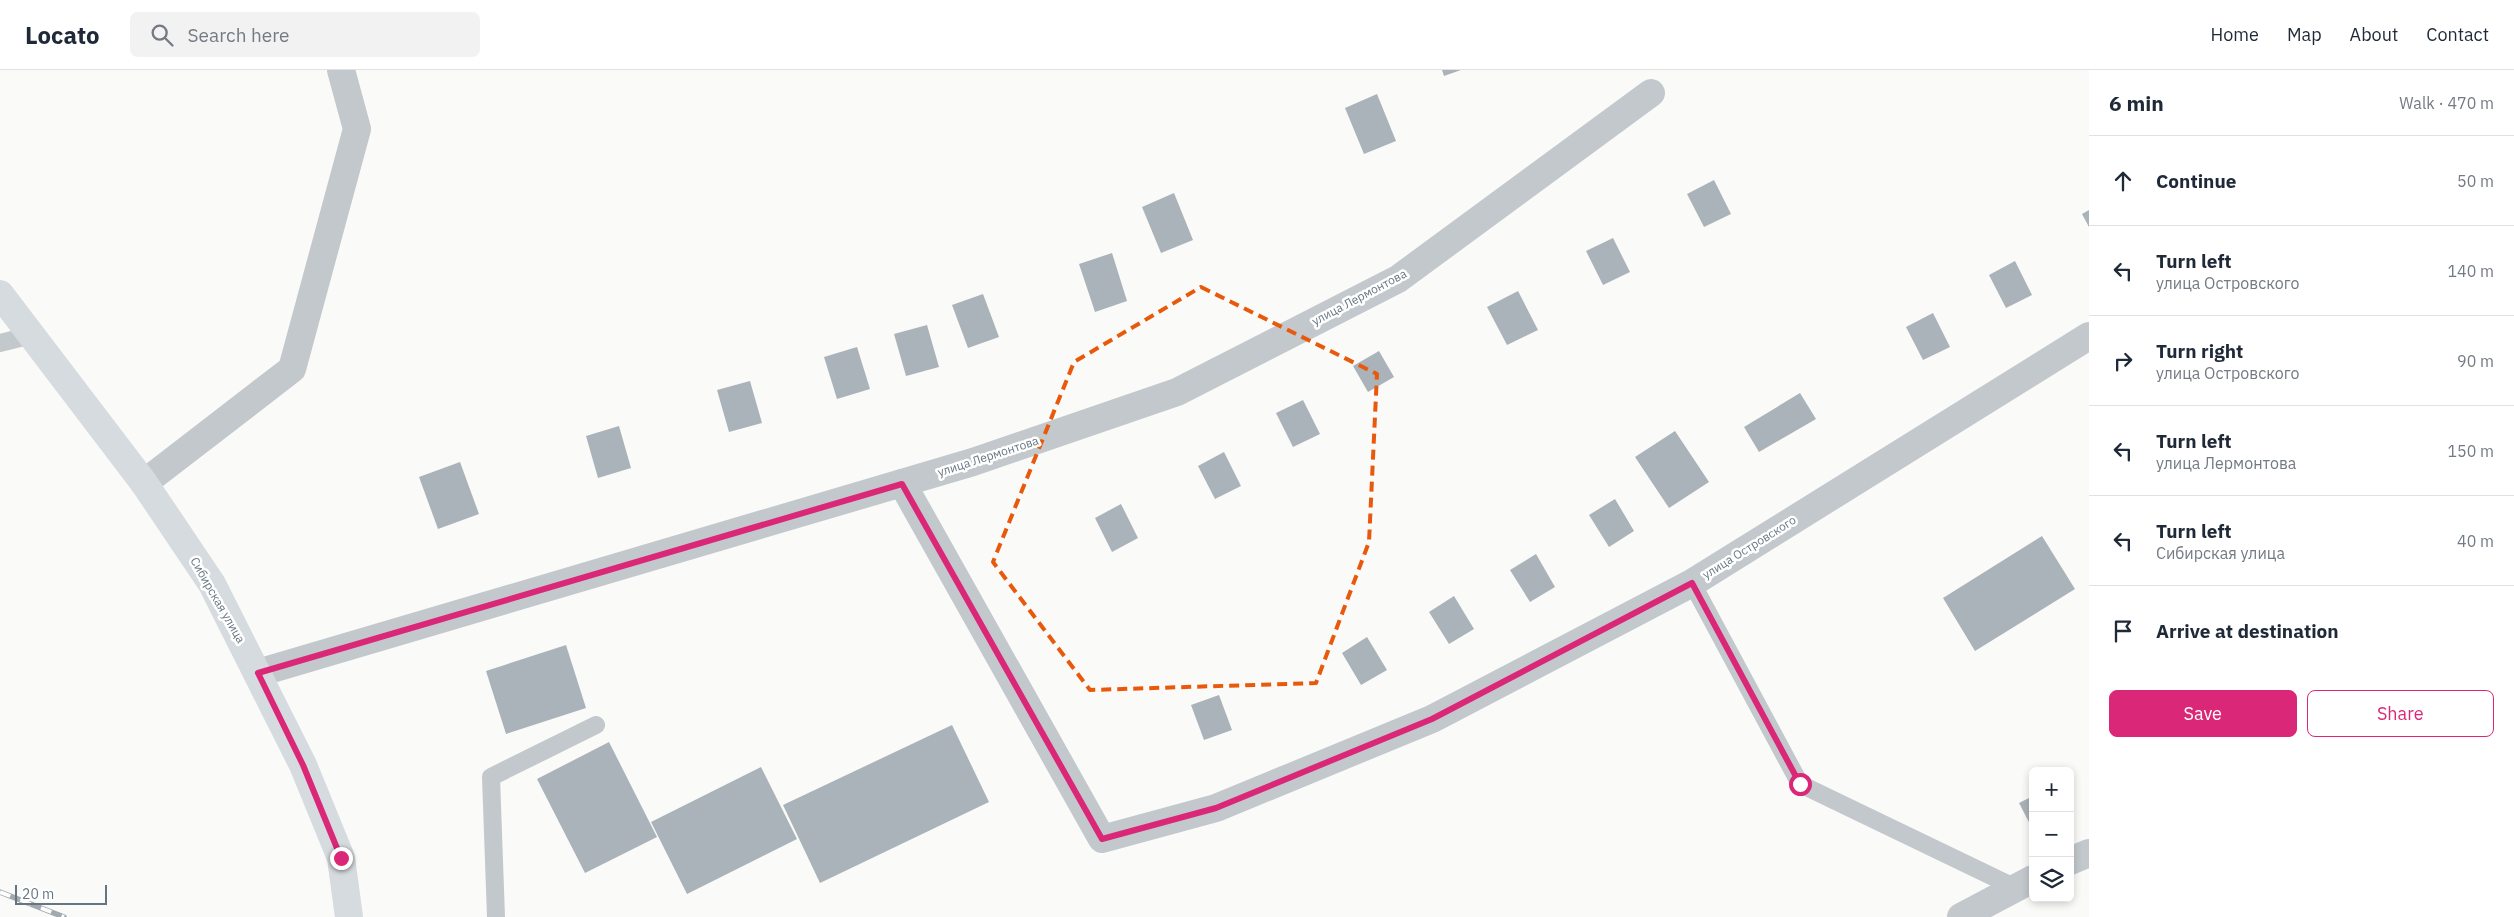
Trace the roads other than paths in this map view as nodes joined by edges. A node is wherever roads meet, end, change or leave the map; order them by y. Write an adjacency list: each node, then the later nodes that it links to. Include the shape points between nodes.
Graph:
1 (341, 70): 7 (street, via 357,129 292,370)
2 (1652, 93): 8 (street, улица Лермонтова, via 1398,279 1177,392)
3 (0, 294): 4 (main road, Сибирская улица)
4 (32, 335): 6 (lane); 7 (main road, Сибирская улица)
5 (2089, 336): 9 (street, улица Островского)
6 (0, 343)
7 (144, 483): 10 (main road, Сибирская улица, via 212,584)
8 (902, 484): 9 (street, улица Островского, via 1102,839 1216,808 1432,719); 10 (street, улица Лермонтова)
9 (1692, 583): 14 (lane, via 1800,784)
10 (258, 673): 15 (main road, Сибирская улица, via 303,765 341,858)
11 (596, 725): 16 (lane, via 492,777)
12 (2089, 853): 13 (street)
13 (2074, 860)
14 (2024, 883): 17 (street)
15 (349, 917)
16 (496, 917)
17 (1961, 917)

